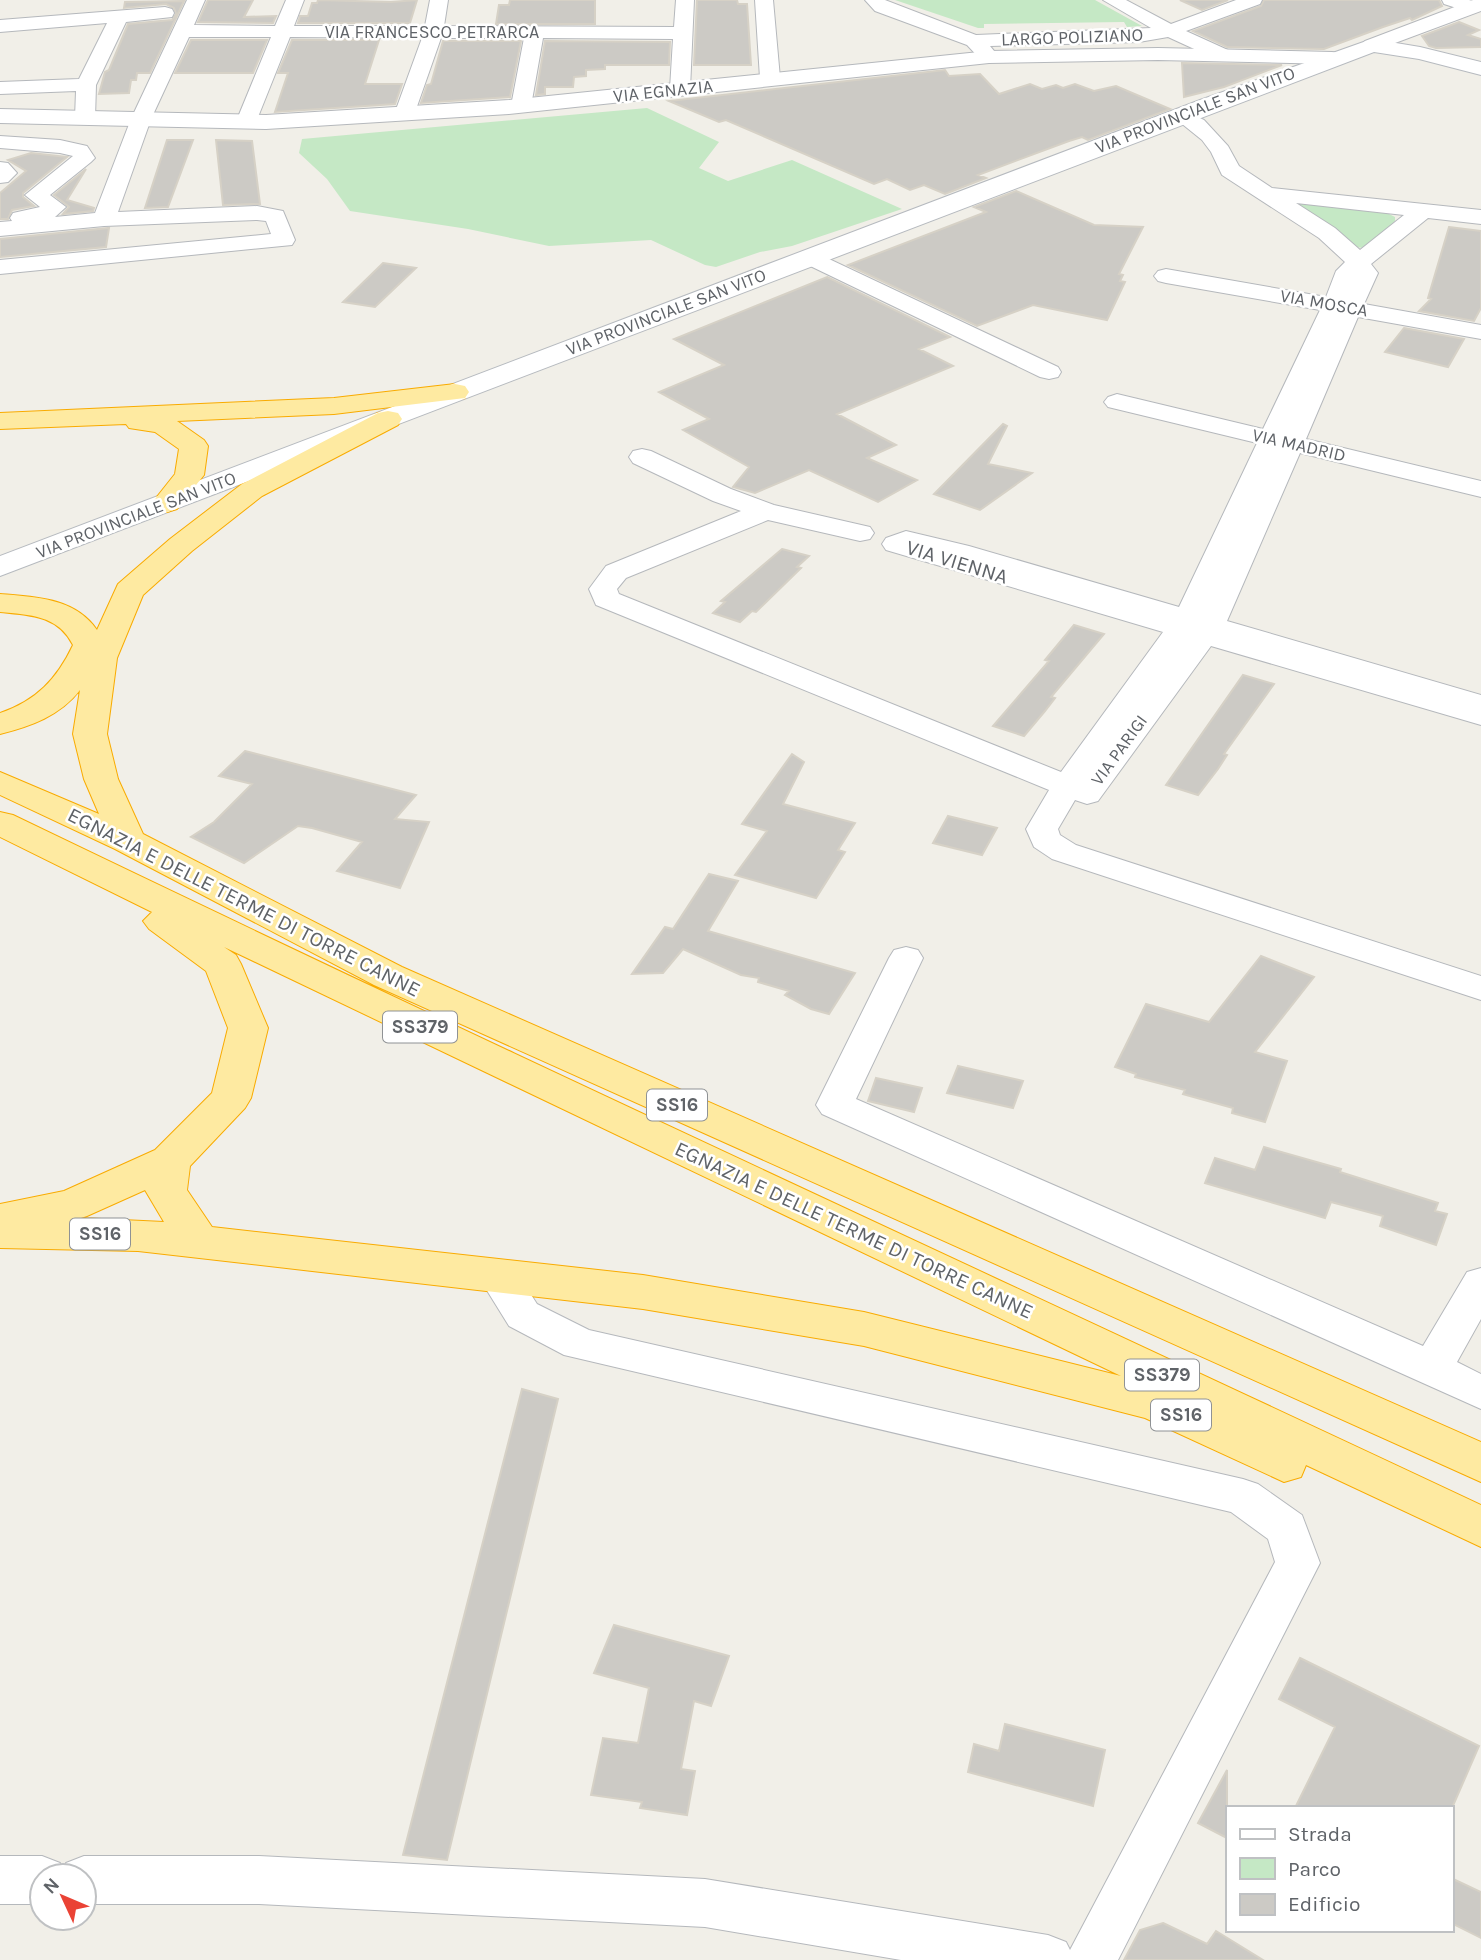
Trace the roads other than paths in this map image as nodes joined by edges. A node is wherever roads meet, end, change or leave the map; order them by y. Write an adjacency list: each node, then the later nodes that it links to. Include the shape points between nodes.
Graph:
1 (196, 0): 16 (street)
2 (295, 0): 17 (street)
3 (439, 0): 18 (street)
4 (685, 0): 20 (street)
5 (764, 0): 28 (street)
6 (874, 0): 22 (street, LARGO POLIZIANO)
7 (1112, 0): 15 (street)
8 (1253, 0): 15 (street, LARGO POLIZIANO)
9 (1451, 0): 10 (street)
10 (1477, 5): 14 (street)
11 (165, 13): 12 (street)
12 (120, 15): 13 (street); 29 (street)
13 (0, 26)
14 (1414, 29): 21 (street); 24 (street, via 1412,41)
15 (1169, 31): 22 (street, LARGO POLIZIANO); 23 (street)
16 (182, 32): 17 (street, VIA FRANCESCO PETRARCA); 38 (street)
17 (283, 32): 18 (street, VIA FRANCESCO PETRARCA); 39 (street)
18 (435, 32): 19 (street, VIA FRANCESCO PETRARCA); 34 (street)
19 (534, 33): 20 (street, VIA FRANCESCO PETRARCA); 33 (street)
20 (682, 33): 31 (street)
21 (1372, 45): 24 (street, VIA PROVINCIALE SAN VITO); 25 (street, VIA PROVINCIALE SAN VITO)
22 (981, 49): 23 (street, VIA EGNAZIA); 28 (street, VIA EGNAZIA)
23 (1232, 55): 25 (street, VIA EGNAZIA); 26 (street, VIA EGNAZIA)
24 (1419, 56): 25 (street, VIA PROVINCIALE SAN VITO); 27 (street, VIA PROVINCIALE SAN VITO)
25 (1332, 58): 26 (street, VIA PROVINCIALE SAN VITO)
26 (1303, 69): 32 (street, VIA PROVINCIALE SAN VITO)
27 (1481, 69)
28 (770, 78): 31 (street, VIA EGNAZIA)
29 (86, 85): 30 (street); 37 (street)
30 (0, 88)
31 (680, 89): 33 (street, VIA EGNAZIA)
32 (1208, 105): 35 (street, VIA PROVINCIALE SAN VITO); 41 (street, via 1221,120)
33 (521, 106): 34 (street, VIA EGNAZIA)
34 (404, 115): 39 (street, VIA EGNAZIA)
35 (1181, 115): 41 (street, via 1197,124); 50 (street, VIA PROVINCIALE SAN VITO)
36 (0, 116): 37 (street, VIA EGNAZIA)
37 (85, 118): 38 (street, VIA EGNAZIA)
38 (141, 119): 39 (street, VIA EGNAZIA); 47 (street)
39 (246, 122)
40 (0, 142): 48 (street, via 64,145 80,150 84,158 36,195 55,207 46,213)
41 (1221, 150): 44 (street, via 1230,170)
42 (0, 168): 43 (street, via 6,173)
43 (0, 177)
44 (1261, 192): 45 (street); 51 (street, via 1327,233)
45 (1421, 212): 46 (street); 51 (street)
46 (1481, 217)
47 (104, 219): 49 (street); 52 (street, via 257,213 275,216 284,240)
48 (0, 220)
49 (0, 229)
50 (810, 257): 56 (street); 57 (street, VIA PROVINCIALE SAN VITO)
51 (1358, 261): 54 (street, VIA PARIGI, via 1348,271)
52 (0, 267)
53 (1166, 276): 54 (street, VIA MOSCA)
54 (1342, 306): 55 (street, VIA MOSCA); 62 (street, VIA PARIGI)
55 (1481, 332)
56 (1049, 372)
57 (455, 392): 59 (highway, via 334,406); 60 (street, VIA PROVINCIALE SAN VITO)
58 (1117, 402): 62 (street, VIA MADRID)
59 (105, 418): 61 (highway); 65 (highway, via 163,425 194,446 189,475)
60 (387, 419): 65 (street, VIA PROVINCIALE SAN VITO); 78 (highway, via 252,490 129,591 101,659 90,734 101,779)
61 (0, 421)
62 (1282, 440): 64 (street, VIA MADRID); 70 (street, VIA PARIGI)
63 (642, 457): 66 (street)
64 (1481, 489)
65 (167, 503): 68 (street, VIA PROVINCIALE SAN VITO)
66 (766, 511): 67 (street); 75 (street, via 616,572 603,589 606,599)
67 (860, 533)
68 (0, 567)
69 (0, 603): 73 (highway, via 65,614 83,630 89,645 78,673 54,700)
70 (1196, 627): 70 (street, VIA VIENNA, via 906,538 896,544); 71 (street, VIA VIENNA); 72 (street, VIA VIENNA); 75 (street, VIA PARIGI)
71 (1481, 705)
72 (1481, 716)
73 (0, 724)
74 (0, 782): 78 (highway, EGNAZIA E DELLE TERME DI TORRE CANNE / SS16)
75 (1067, 786): 80 (street, VIA PARIGI, via 1042,829 1046,840 1064,852)
76 (0, 823): 93 (highway, EGNAZIA E DELLE TERME DI TORRE CANNE / SS379, via 368,1002)
77 (0, 835): 81 (highway, via 134,901 222,964 248,1028 231,1098)
78 (128, 841): 84 (highway, EGNAZIA E DELLE TERME DI TORRE CANNE / SS16, via 388,976)
79 (906, 958): 88 (street, via 835,1105)
80 (1481, 988)
81 (170, 1161): 82 (highway, via 72,1205); 85 (highway, via 166,1191)
82 (0, 1218)
83 (0, 1231): 85 (highway, SS16, via 138,1235)
84 (967, 1234): 90 (highway, EGNAZIA E DELLE TERME DI TORRE CANNE / SS379)
85 (199, 1242): 86 (highway, SS16)
86 (498, 1276): 94 (highway, SS16, via 643,1292 864,1329 1156,1403); 99 (street, via 523,1315 579,1344 1243,1497 1286,1528 1297,1563)
87 (1481, 1283): 88 (street)
88 (1432, 1368): 89 (street)
89 (1481, 1393)
90 (1331, 1398): 91 (highway); 92 (highway)
91 (1481, 1437)
92 (1481, 1463)
93 (1481, 1527)
94 (1481, 1551)
95 (0, 1880): 96 (street)
96 (28, 1880)
97 (98, 1880): 98 (street, via 259,1880 705,1903)
98 (1048, 1960)
99 (1091, 1960)

